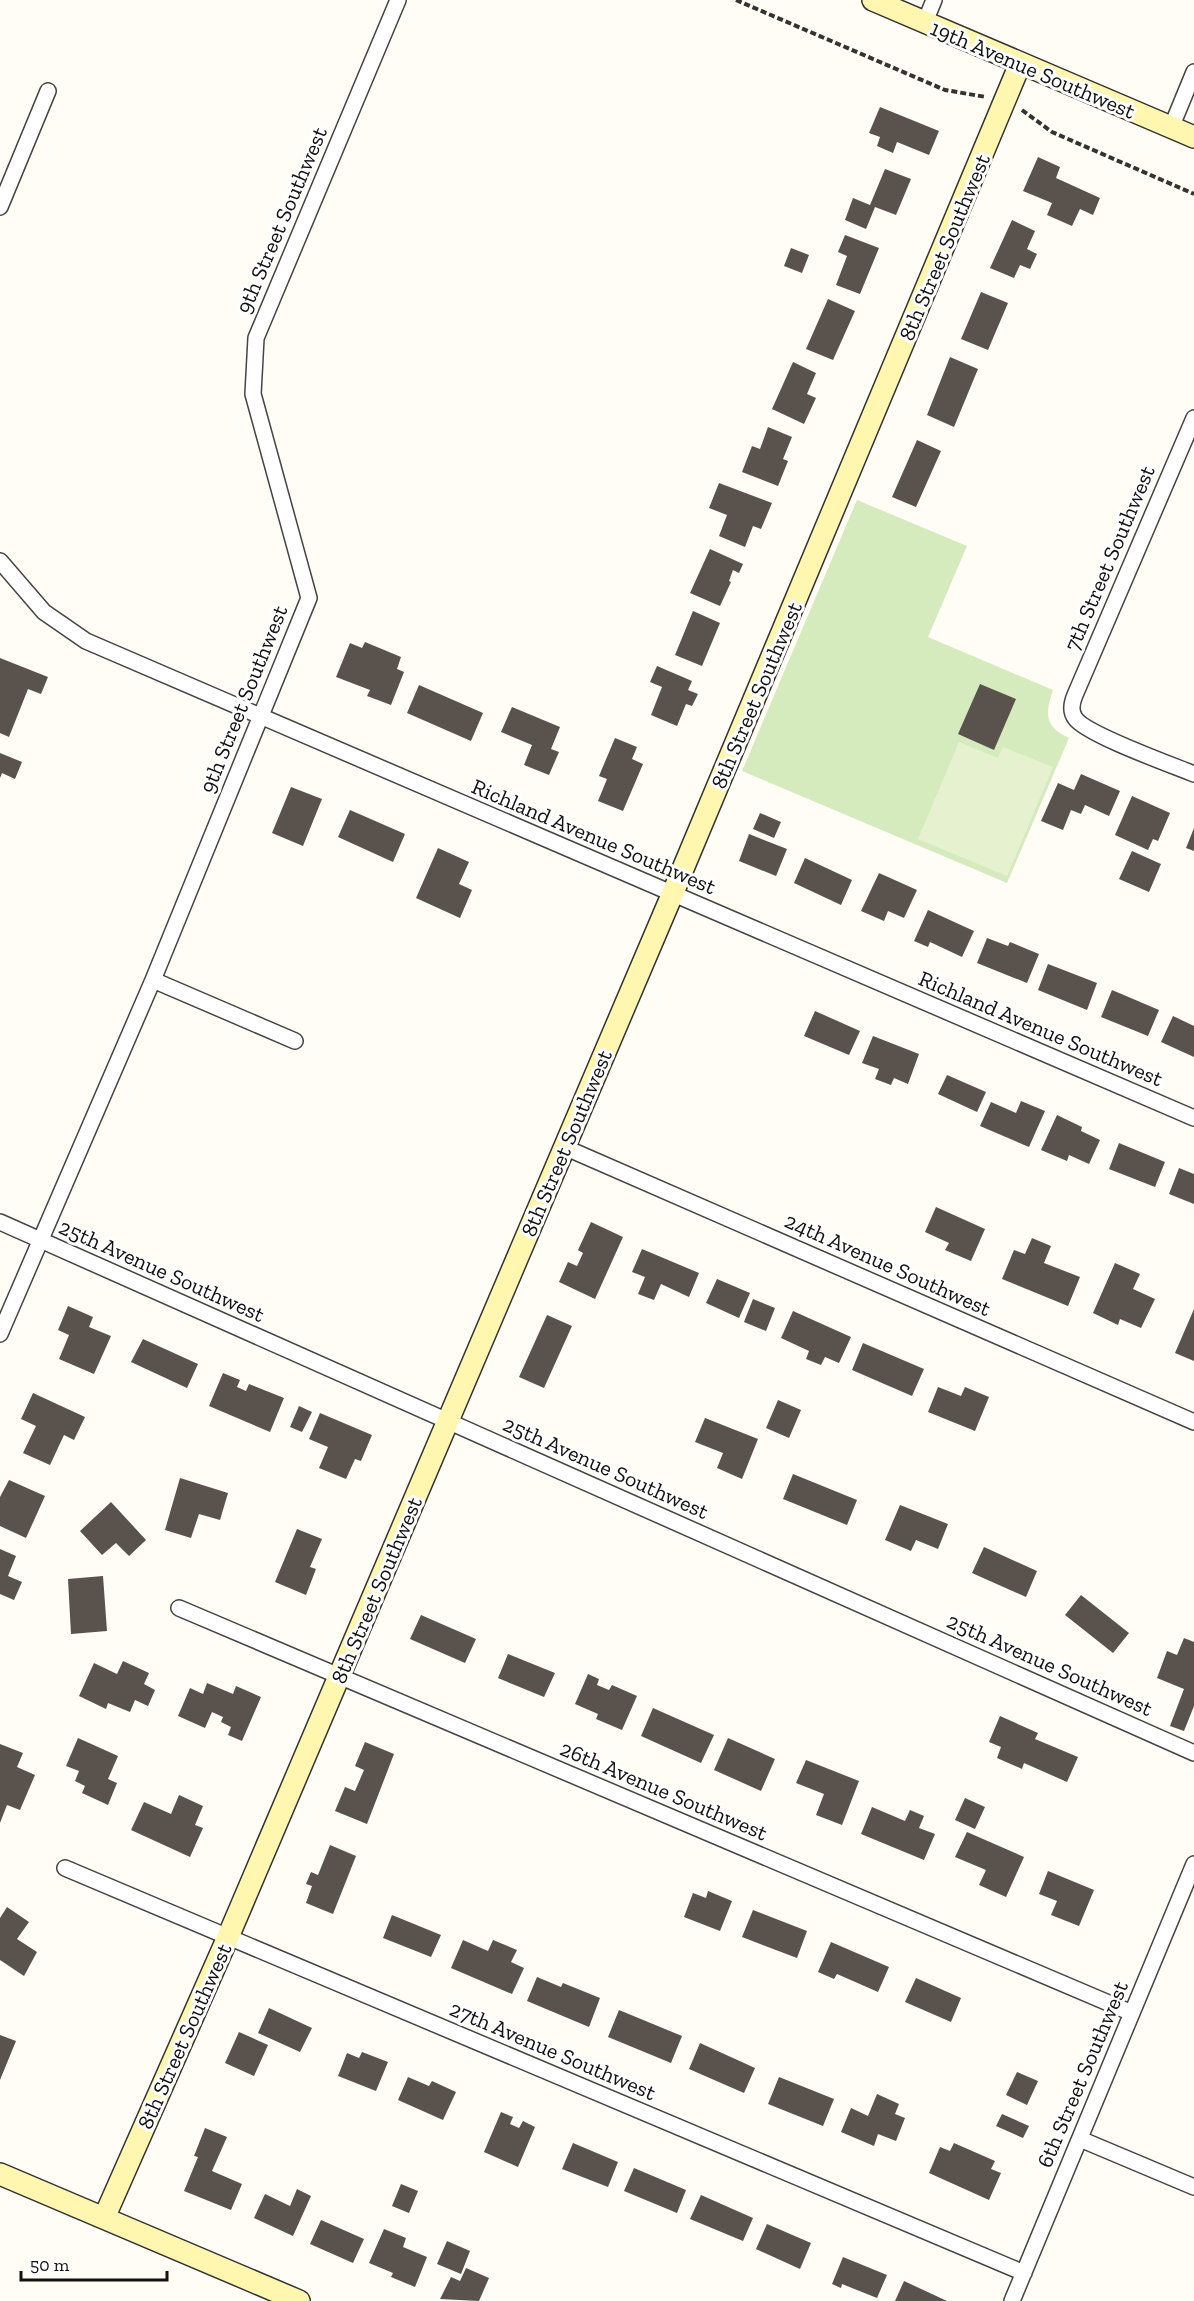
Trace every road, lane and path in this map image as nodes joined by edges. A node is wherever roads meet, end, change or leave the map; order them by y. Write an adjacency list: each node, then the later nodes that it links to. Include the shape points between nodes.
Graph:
1 (398, 0): 17 (street, 9th Street Southwest, via 256,338 254,394 309,598)
2 (736, 0): 9 (path, via 945,90)
3 (873, 0): 5 (street, 19th Avenue Southwest)
4 (934, 0): 5 (street)
5 (925, 22): 6 (street, 19th Avenue Southwest)
6 (1020, 64): 11 (street, 19th Avenue Southwest); 19 (street, 8th Street Southwest)
7 (1194, 72): 11 (street)
8 (48, 91): 14 (street)
9 (979, 95)
10 (1026, 111): 13 (path, via 1052,132)
11 (1171, 128): 12 (street, 19th Avenue Southwest)
12 (1194, 137)
13 (1194, 194)
14 (0, 207)
15 (1192, 428): 18 (street, 7th Street Southwest, via 1075,695 1072,711 1093,732)
16 (0, 561): 17 (street, Richland Avenue Southwest, via 44,612 86,641)
17 (260, 717): 19 (street, Richland Avenue Southwest); 20 (street, 9th Street Southwest)
18 (1194, 774)
19 (672, 895): 22 (street, Richland Avenue Southwest); 23 (street, 8th Street Southwest)
20 (153, 980): 21 (street); 25 (street, 9th Street Southwest)
21 (295, 1041)
22 (1194, 1118)
23 (564, 1148): 27 (street, 8th Street Southwest); 28 (street, 24th Avenue Southwest)
24 (0, 1222): 25 (street, 25th Avenue Southwest)
25 (40, 1240): 26 (street, 9th Street Southwest); 27 (street, 25th Avenue Southwest)
26 (0, 1334)
27 (448, 1421): 30 (street, 8th Street Southwest); 31 (street, 25th Avenue Southwest)
28 (1194, 1422)
29 (179, 1608): 30 (street, 26th Avenue Southwest)
30 (339, 1676): 34 (street, 8th Street Southwest); 35 (street, 26th Avenue Southwest)
31 (1194, 1753)
32 (64, 1868): 34 (street, 27th Avenue Southwest)
33 (1192, 1873): 35 (street, 6th Street Southwest)
34 (228, 1937): 39 (street, 8th Street Southwest); 40 (street, 27th Avenue Southwest)
35 (1132, 2013): 36 (street, 6th Street Southwest)
36 (1080, 2139): 38 (street); 40 (street, 6th Street Southwest)
37 (0, 2174): 39 (street)
38 (1194, 2187)
39 (104, 2218): 41 (street)
40 (1024, 2273): 42 (street, 6th Street Southwest)
41 (299, 2301)
42 (1012, 2301)

